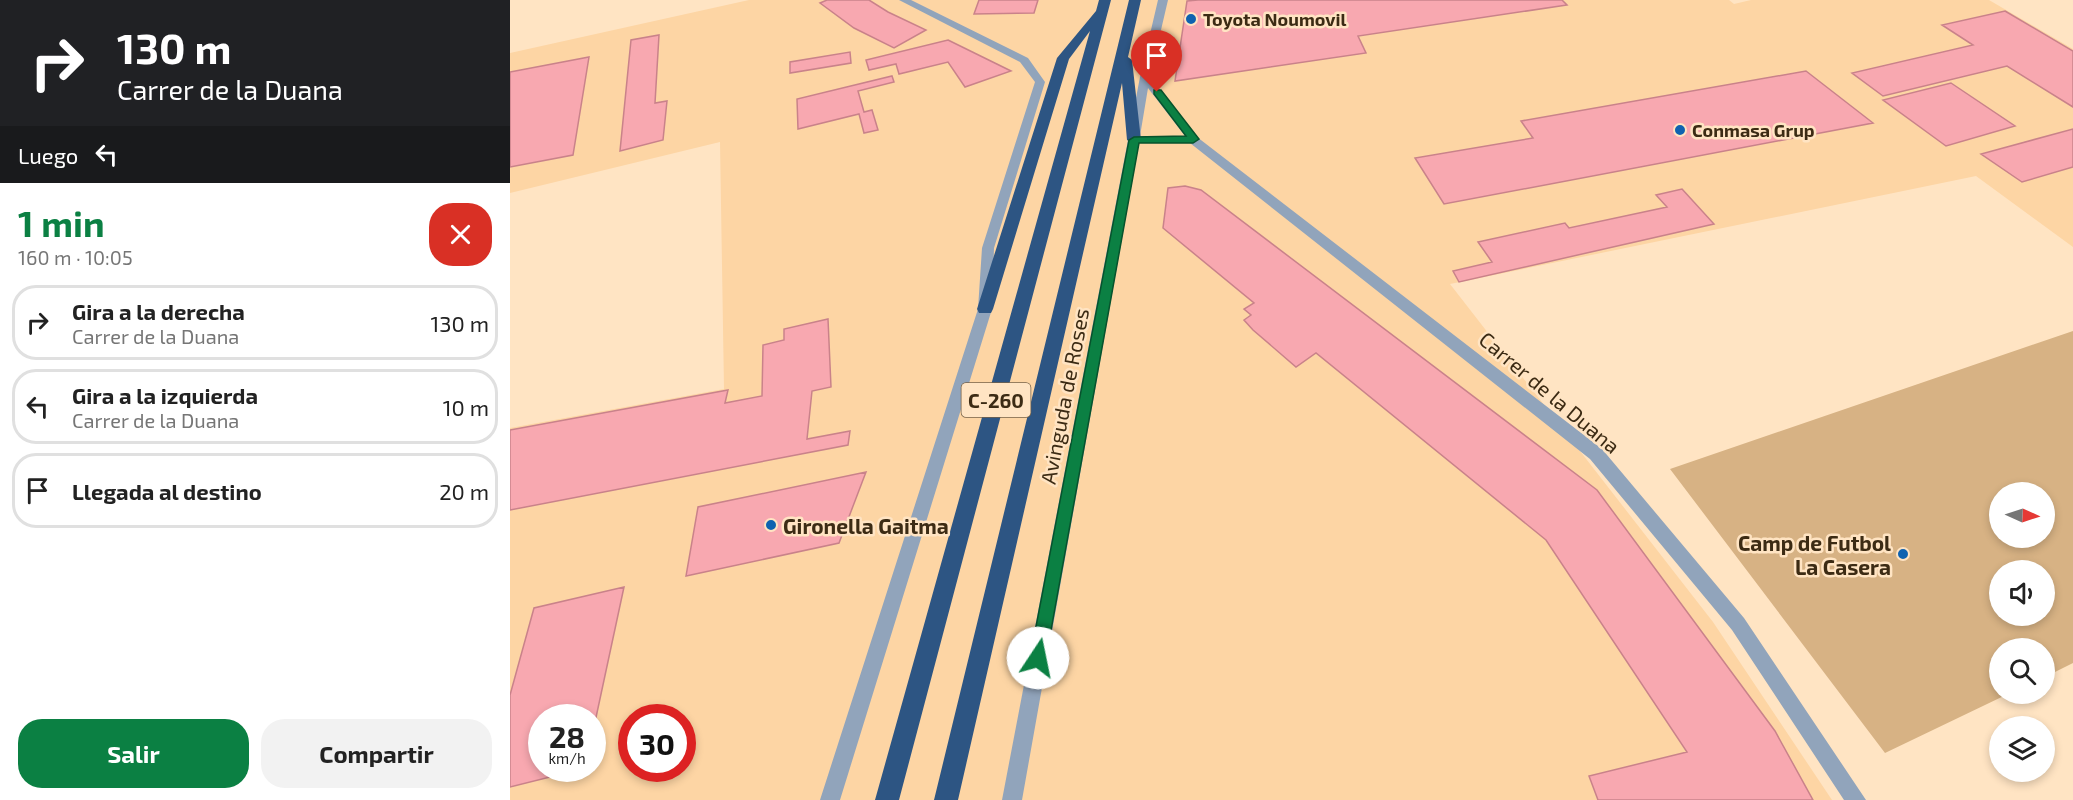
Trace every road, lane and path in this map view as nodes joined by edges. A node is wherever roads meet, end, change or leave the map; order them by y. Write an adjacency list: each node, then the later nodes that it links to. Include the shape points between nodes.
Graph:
1 (904, 0): 9 (street, via 1024,60 1040,82 988,248)
2 (1135, 0): 5 (highway, C-260)
3 (1163, 0): 6 (street, Avinguda de Roses)
4 (1103, 4): 9 (highway, via 1064,58); 11 (highway, C-260)
5 (1124, 46): 8 (highway); 12 (highway, C-260)
6 (1145, 77): 7 (street, Carrer de la Duana); 8 (street, Avinguda de Roses)
7 (1193, 139): 8 (street); 14 (street, Carrer de la Duana, via 1596,454 1738,624)
8 (1134, 140): 13 (street, Avinguda de Roses)
9 (985, 309): 10 (street)
10 (830, 800)
11 (887, 800)
12 (946, 800)
13 (1012, 800)
14 (1856, 800)

